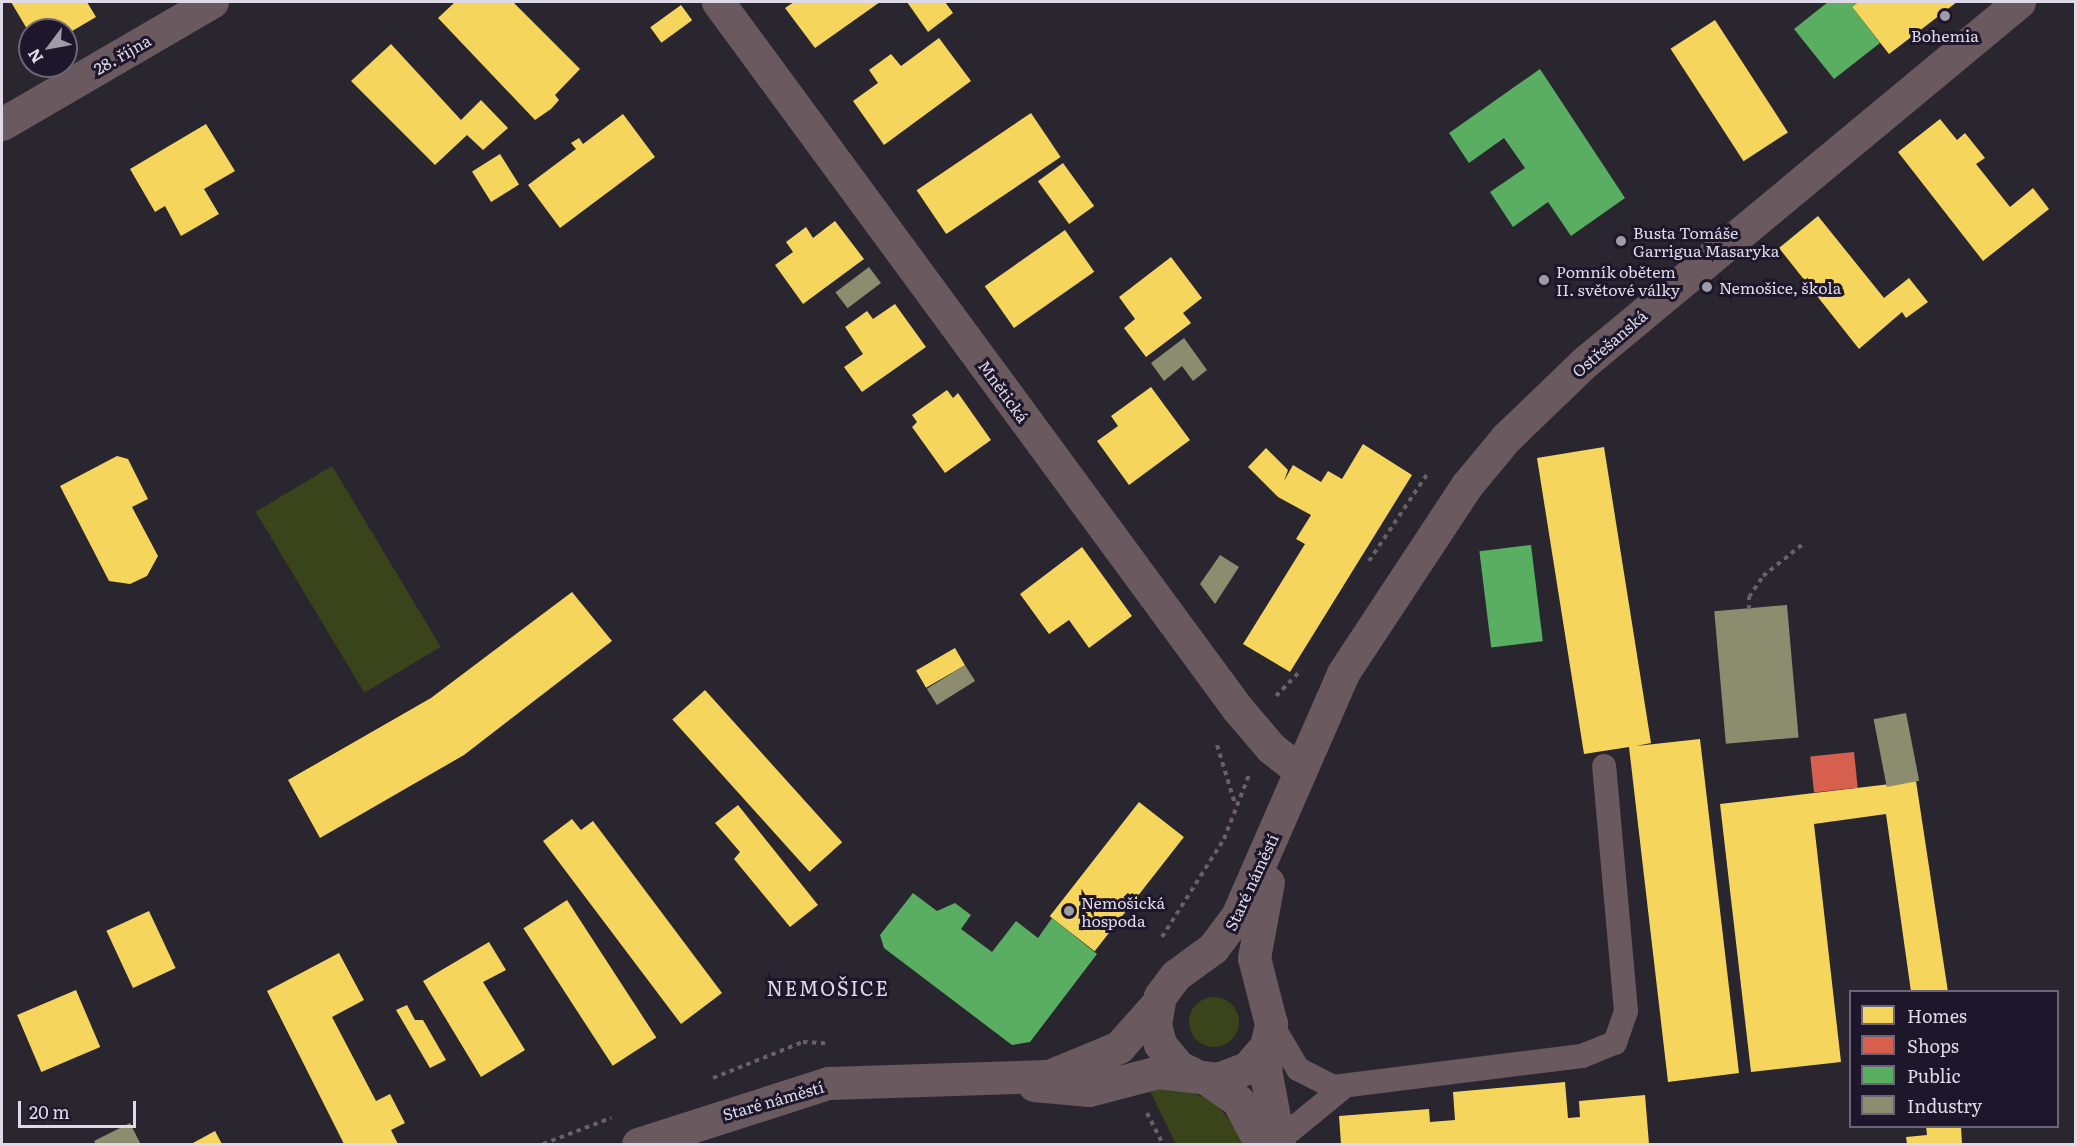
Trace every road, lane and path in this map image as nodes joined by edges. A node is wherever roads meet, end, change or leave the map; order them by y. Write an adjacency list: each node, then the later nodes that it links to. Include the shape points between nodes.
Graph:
1 (212, 2): 4 (street, 28. října)
2 (718, 2): 8 (street, Mnětická, via 1237,708 1271,748)
3 (2019, 2): 8 (street, Ostřešanská, via 1728,239 1506,438 1427,539 1384,606 1343,673)
4 (2, 124)
5 (1803, 543): 6 (path, via 1763,576 1749,597)
6 (1749, 609)
7 (1604, 766): 18 (lane, via 1626,1011 1615,1043 1582,1056)
8 (1300, 771): 9 (street, Staré náměstí); 10 (path, via 1249,774 1224,839)
9 (1284, 810): 11 (street, Staré náměstí, via 1225,936); 13 (street, Staré náměstí, via 1254,944)
10 (1156, 946)
11 (1183, 970): 12 (street, Staré náměstí); 13 (street, via 1210,962 1229,964 1254,979)
12 (1157, 1004): 15 (street, via 1155,1024 1164,1053); 16 (street, Staré náměstí, via 1119,1047 1062,1073)
13 (1269, 1017): 15 (street, Staré náměstí, via 1247,1068); 18 (lane, via 1284,1053 1307,1078); 20 (street, via 1264,1069)
14 (839, 1044): 17 (path, via 803,1042)
15 (1202, 1077): 16 (street, Staré náměstí, via 1158,1072 1089,1090); 20 (street, via 1238,1101)
16 (985, 1079): 22 (street, Staré náměstí, via 828,1083)
17 (706, 1081)
18 (1345, 1086): 20 (lane)
19 (619, 1115): 21 (path)
20 (1273, 1143)
21 (543, 1144)
22 (638, 1144)

